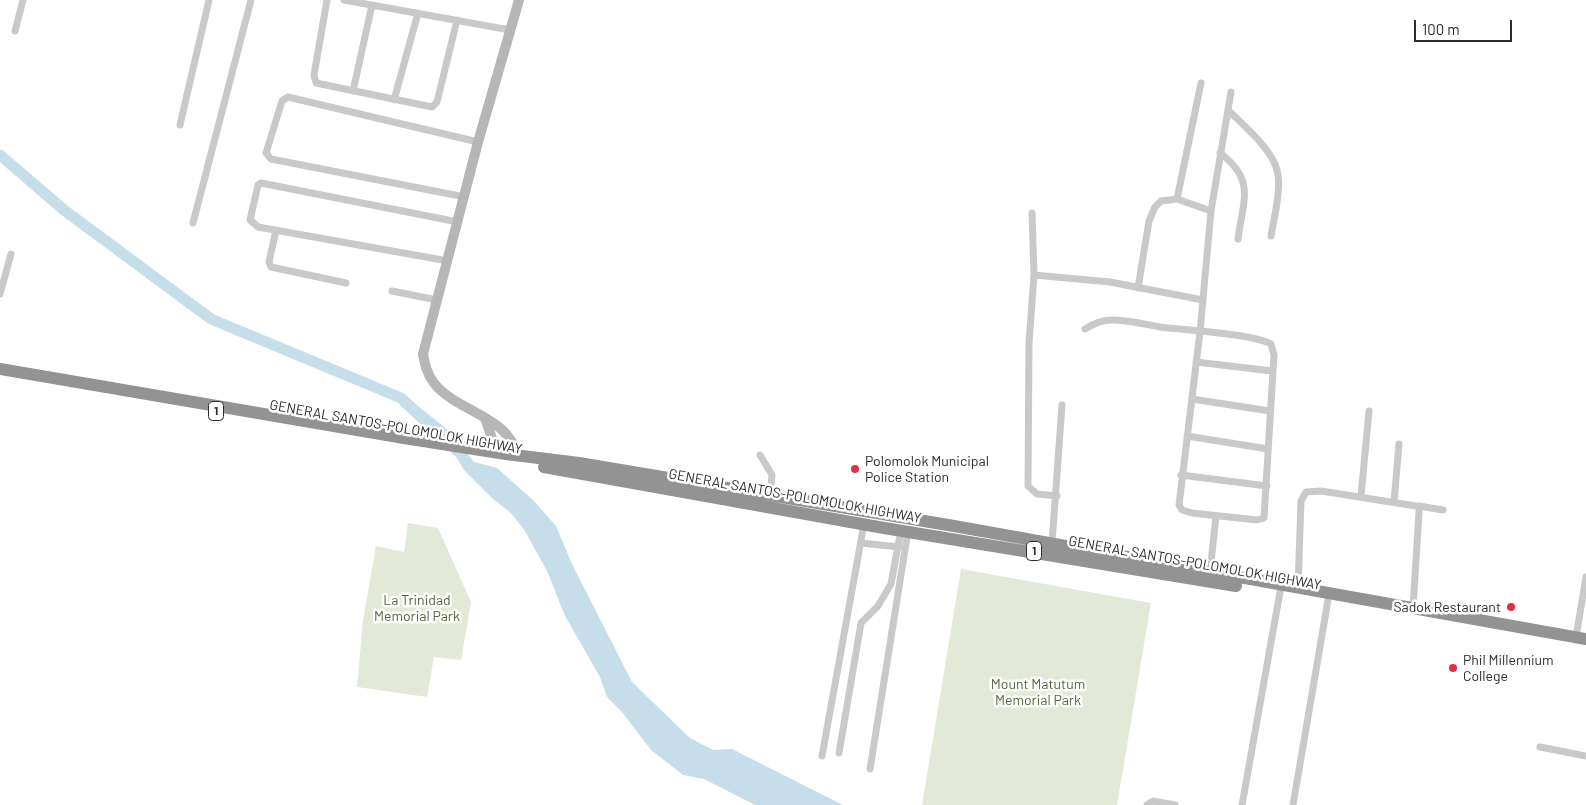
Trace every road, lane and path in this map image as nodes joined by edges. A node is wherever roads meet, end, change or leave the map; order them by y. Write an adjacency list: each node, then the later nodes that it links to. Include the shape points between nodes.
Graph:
1 (23, 0): 11 (street)
2 (209, 0): 17 (street)
3 (251, 0): 25 (street)
4 (327, 0): 13 (street, via 314,80 318,84)
5 (344, 0): 7 (street)
6 (519, 0): 10 (street)
7 (372, 5): 8 (street); 13 (street)
8 (418, 13): 9 (street); 15 (street)
9 (456, 20): 10 (street); 15 (street, via 436,105)
10 (510, 30): 18 (street)
11 (15, 31)
12 (1201, 82): 21 (street)
13 (353, 91): 15 (street)
14 (1231, 92): 16 (street)
15 (394, 100)
16 (1228, 110): 19 (street); 27 (street, via 1266,151 1277,169)
17 (180, 125)
18 (478, 142): 20 (street); 20 (street, via 288,97 282,101 266,153 271,159)
19 (1220, 153): 22 (street); 28 (street, via 1234,164 1244,179)
20 (465, 198): 24 (street)
21 (1177, 199): 22 (street); 33 (street, via 1161,201 1152,213)
22 (1211, 211): 37 (street)
23 (1032, 213): 31 (street)
24 (458, 222): 26 (street, via 260,184 250,220 258,227); 30 (street)
25 (193, 223)
26 (276, 230): 30 (street); 32 (street, via 268,262 271,267)
27 (1271, 236)
28 (1238, 239)
29 (11, 254): 35 (street)
30 (448, 261): 36 (street)
31 (1034, 275): 33 (street, via 1086,278); 60 (street, via 1029,343 1028,486 1037,494)
32 (346, 283)
33 (1138, 288): 37 (street)
34 (392, 292): 36 (street)
35 (0, 294)
36 (437, 300): 48 (street, via 424,347 427,370 447,396)
37 (1203, 300): 39 (street)
38 (1085, 329): 39 (street, via 1110,320)
39 (1200, 332): 40 (street); 42 (street, via 1268,342 1274,348)
40 (1196, 362): 42 (street); 44 (street)
41 (0, 369): 50 (highway, 1)
42 (1272, 371): 46 (street)
43 (0, 375): 50 (highway, GENERAL SANTOS-POLOMOLOK HIGHWAY / 1)
44 (1192, 399): 46 (street); 49 (street)
45 (1062, 406): 60 (street)
46 (1270, 411): 52 (street)
47 (1369, 411): 61 (street)
48 (485, 418): 54 (street); 56 (street, via 507,434)
49 (1187, 436): 52 (street); 57 (street)
50 (428, 444): 53 (highway, 1)
51 (1399, 444): 62 (street)
52 (1268, 449): 58 (street)
53 (478, 453): 54 (highway, 1); 66 (highway, GENERAL SANTOS-POLOMOLOK HIGHWAY / 1)
54 (497, 453): 56 (highway, 1)
55 (760, 455): 59 (street, via 772,475)
56 (518, 456): 59 (highway, 1, via 579,463)
57 (1181, 476): 58 (street); 65 (street, via 1180,508 1186,512)
58 (1267, 486): 65 (street, via 1262,519)
59 (770, 496): 69 (highway, 1)
60 (1057, 496): 69 (street)
61 (1361, 496): 62 (street); 73 (street, via 1322,491 1304,494 1301,501)
62 (1394, 502): 63 (street)
63 (1419, 506): 64 (street); 76 (street)
64 (1444, 510)
65 (1216, 516): 71 (street)
66 (864, 524): 67 (highway, GENERAL SANTOS-POLOMOLOK HIGHWAY / 1); 68 (street)
67 (905, 531): 70 (street); 74 (highway, GENERAL SANTOS-POLOMOLOK HIGHWAY / 1); 82 (street)
68 (861, 542): 70 (street); 80 (street)
69 (1052, 543): 71 (highway, 1)
70 (899, 547): 79 (street, via 891,584 878,606 861,623)
71 (1210, 572): 73 (highway, 1)
72 (1586, 577): 77 (street)
73 (1298, 587): 76 (highway, 1)
74 (1280, 592): 75 (highway, GENERAL SANTOS-POLOMOLOK HIGHWAY / 1); 85 (street)
75 (1328, 600): 77 (highway, GENERAL SANTOS-POLOMOLOK HIGHWAY / 1); 86 (street)
76 (1413, 608): 77 (highway, 1)
77 (1583, 641)
78 (1540, 747): 81 (street)
79 (839, 753)
80 (822, 756)
81 (1586, 756)
82 (870, 769)
83 (1147, 805): 84 (street, via 1153,801)
84 (1176, 805)
85 (1242, 805)
86 (1293, 805)

